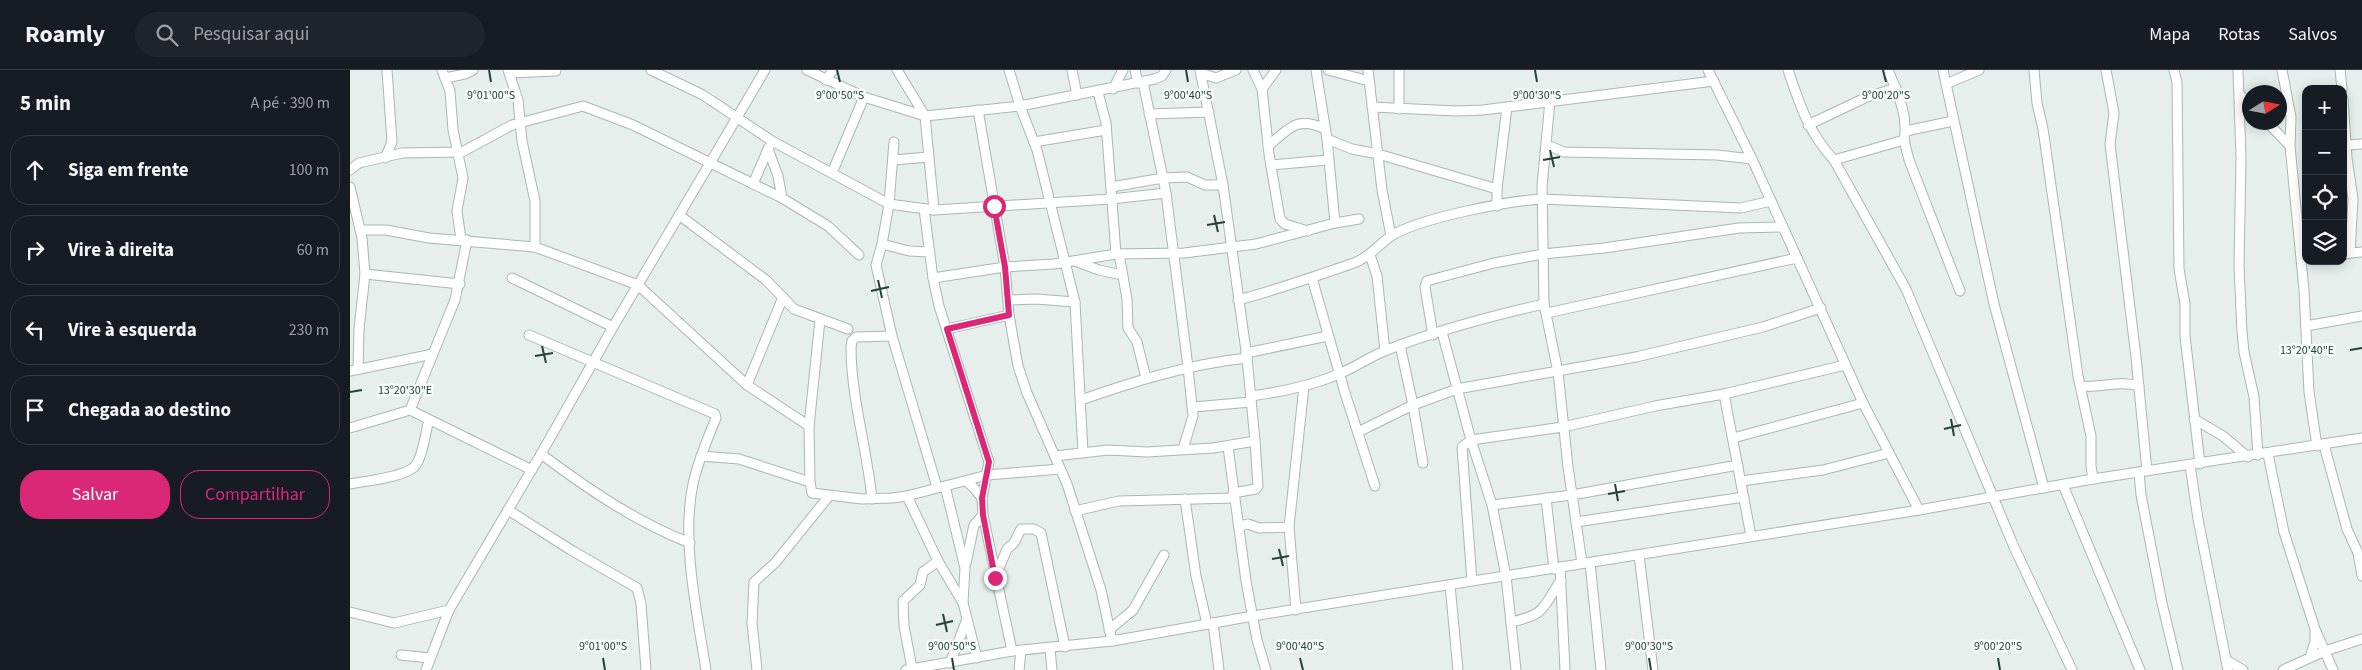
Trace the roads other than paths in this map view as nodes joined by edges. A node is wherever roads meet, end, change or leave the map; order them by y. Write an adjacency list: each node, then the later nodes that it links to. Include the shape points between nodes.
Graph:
1 (387, 70): 67 (street)
2 (473, 70): 35 (street, via 465,74)
3 (651, 70): 57 (street)
4 (765, 70): 57 (street)
5 (807, 70): 36 (street)
6 (833, 70): 36 (street)
7 (897, 70): 58 (street)
8 (1010, 70): 50 (street)
9 (1072, 70): 46 (street)
10 (1123, 70): 43 (street)
11 (1135, 70): 39 (street)
12 (1166, 70): 39 (street, via 1159,78)
13 (1236, 70): 34 (street, via 1216,78)
14 (1253, 70): 15 (street); 44 (street)
15 (1259, 70)
16 (1276, 70): 44 (street)
17 (1316, 70): 62 (street)
18 (1328, 70): 37 (street)
19 (1368, 70): 37 (street)
20 (1399, 70): 53 (street)
21 (1708, 70): 38 (street)
22 (1789, 70): 61 (street)
23 (1888, 70): 42 (street)
24 (1943, 70): 40 (street)
25 (1979, 70): 40 (street)
26 (2034, 70): 171 (street)
27 (2106, 70): 172 (street, via 2114,113 2110,144)
28 (2174, 70): 181 (street, via 2177,82 2179,269)
29 (2238, 70): 47 (street)
30 (2282, 70): 75 (street, via 2290,107)
31 (2340, 70): 41 (street)
32 (556, 71): 33 (street)
33 (509, 72): 59 (street)
34 (1200, 72): 55 (street)
35 (444, 74): 76 (street, via 450,91)
36 (826, 80): 48 (street)
37 (1369, 80): 51 (street)
38 (1714, 81): 49 (street); 81 (street)
39 (1141, 82): 43 (street); 56 (street)
40 (1946, 84): 60 (street)
41 (2342, 85)
42 (1896, 88): 61 (street, via 1867,96); 65 (street)
43 (1113, 89): 45 (street)
44 (1262, 89): 74 (street)
45 (1098, 92): 46 (street); 63 (street)
46 (1077, 95): 50 (street)
47 (2240, 95): 198 (street, via 2241,322 2254,397)
48 (864, 97): 58 (street); 88 (street)
49 (1550, 101): 52 (street); 72 (street)
50 (1020, 106): 54 (street); 69 (street)
51 (1372, 107): 53 (street); 78 (street)
52 (1507, 107): 53 (street, via 1461,111); 94 (street)
53 (1399, 109)
54 (978, 110): 58 (street); 103 (street)
55 (1209, 112): 56 (street); 91 (street)
56 (1150, 114): 89 (street)
57 (736, 116): 71 (street); 85 (street)
58 (925, 116): 79 (street)
59 (522, 121): 76 (street); 85 (street, via 583,106 633,125); 117 (street, via 523,146 535,201)
60 (1953, 121): 65 (street); 218 (street, via 1994,304)
61 (1808, 125): 84 (street)
62 (1323, 128): 66 (street); 74 (street, via 1301,122)
63 (1106, 130): 69 (street); 92 (street)
64 (2275, 130): 75 (street)
65 (1905, 135): 84 (street); 138 (street, via 1909,160)
66 (1327, 139): 78 (street, via 1352,149); 83 (street)
67 (392, 142): 77 (street); 80 (street)
68 (894, 142): 82 (street)
69 (1034, 142): 99 (street)
70 (2362, 144): 73 (street)
71 (770, 145): 88 (street); 90 (street); 96 (street)
72 (1547, 145): 81 (street, via 1564,152 1717,155); 98 (street)
73 (2347, 145): 125 (street, via 2353,199)
74 (1268, 146): 86 (street)
75 (2290, 146): 115 (street)
76 (457, 153): 77 (street); 114 (street, via 463,178 458,211)
77 (402, 154): 80 (street)
78 (1378, 154): 94 (street); 113 (street)
79 (929, 157): 82 (street); 106 (street)
80 (385, 158): 87 (street, via 359,163)
81 (1752, 159): 100 (street)
82 (893, 160): 102 (street)
83 (1328, 160): 86 (street); 109 (street)
84 (1834, 160): 225 (street, via 1906,289)
85 (709, 163): 90 (street); 107 (street)
86 (1271, 165): 111 (street, via 1282,222)
87 (350, 170)
88 (832, 173): 102 (street)
89 (1163, 178): 91 (street, via 1190,177 1205,185); 92 (street); 95 (street)
90 (753, 184): 96 (street)
91 (1222, 185): 118 (street)
92 (1111, 187): 97 (street)
93 (350, 188): 101 (street)
94 (1497, 189): 104 (street)
95 (1166, 193): 97 (street); 120 (street)
96 (782, 198): 126 (street, via 820,220)
97 (1111, 199): 99 (street); 122 (street)
98 (1542, 199): 100 (street, via 1741,208); 104 (street); 124 (street)
99 (1051, 201): 103 (street); 128 (street)
100 (1771, 201): 110 (street)
101 (352, 204): 112 (street)
102 (889, 204): 105 (street); 116 (street)
103 (994, 206): 106 (street); 130 (street)
104 (1496, 206): 113 (street, via 1427,222)
105 (924, 209): 106 (street); 119 (street)
106 (934, 210)
107 (679, 215): 137 (street); 139 (street, via 731,252)
108 (1359, 219): 109 (street)
109 (1335, 223): 111 (street)
110 (1782, 227): 124 (street, via 1739,228); 127 (street)
111 (1308, 231): 118 (street, via 1272,242)
112 (361, 234): 114 (street, via 373,230); 131 (street)
113 (1391, 236): 123 (street)
114 (464, 240): 117 (street); 136 (street)
115 (2302, 243)
116 (882, 244): 119 (street); 156 (street, via 876,265)
117 (535, 247): 137 (street)
118 (1230, 247): 120 (street); 141 (street)
119 (929, 252): 134 (street)
120 (1172, 252): 122 (street); 164 (street)
121 (2362, 252): 125 (street)
122 (1117, 254): 128 (street); 132 (street)
123 (1370, 254): 135 (street); 159 (street, via 1377,276)
124 (1543, 254): 143 (street); 154 (street, via 1427,281 1425,287)
125 (2347, 254)
126 (859, 255)
127 (1797, 258): 143 (street); 144 (street)
128 (1070, 261): 130 (street); 132 (street); 142 (street)
129 (2304, 265): 148 (street)
130 (1005, 267): 134 (street); 140 (street)
131 (365, 274): 136 (street); 152 (street)
132 (1122, 275): 168 (street, via 1128,328 1137,342)
133 (512, 278): 149 (street)
134 (933, 278): 151 (street)
135 (1312, 278): 141 (street); 157 (street)
136 (460, 284): 160 (street)
137 (638, 285): 149 (street); 169 (street)
138 (1960, 291)
139 (783, 297): 147 (street, via 798,312); 169 (street)
140 (1009, 300): 142 (street); 145 (street)
141 (1238, 300): 161 (street)
142 (1075, 302): 176 (street)
143 (1546, 308): 153 (street, via 1493,315); 166 (street)
144 (1821, 308): 163 (street); 166 (street, via 1763,327)
145 (1009, 315): 151 (street); 200 (street, via 1018,366)
146 (2362, 316): 148 (street)
147 (820, 320): 150 (street); 183 (street)
148 (2306, 326): 191 (street, via 2309,392)
149 (613, 327): 162 (street)
150 (848, 329)
151 (947, 329): 209 (street, via 987,454 990,467)
152 (354, 330): 165 (street)
153 (1442, 332): 154 (street); 173 (street)
154 (1432, 334): 158 (street)
155 (529, 335): 162 (street)
156 (892, 336): 216 (street); 228 (street, via 856,337 851,347 854,387)
157 (1328, 336): 161 (street); 167 (street)
158 (1400, 345): 159 (street); 178 (street)
159 (1385, 351): 167 (street)
160 (433, 354): 165 (street); 180 (street)
161 (1246, 355): 164 (street); 175 (street)
162 (591, 363): 195 (street); 199 (street, via 713,412 716,418)
163 (1845, 365): 174 (street); 177 (street)
164 (1188, 367): 168 (street); 179 (street)
165 (354, 370)
166 (1558, 372): 173 (street); 184 (street)
167 (1339, 374): 170 (street); 186 (street)
168 (1146, 378): 176 (street)
169 (747, 385): 183 (street)
170 (1304, 386): 175 (street); 238 (street)
171 (2080, 386): 172 (street, via 2098,387 2124,382); 210 (street, via 2091,436)
172 (2139, 386): 208 (street)
173 (1457, 389): 178 (street); 189 (street)
174 (1724, 394): 184 (street); 187 (street)
175 (1251, 399): 179 (street); 190 (street)
176 (1081, 400): 194 (street)
177 (1863, 403): 187 (street); 196 (street)
178 (1413, 405): 186 (street); 202 (street)
179 (1193, 408): 193 (street)
180 (410, 410): 182 (street); 185 (street)
181 (2194, 418): 201 (street); 203 (street)
182 (429, 420): 207 (street); 214 (street, via 414,468)
183 (809, 426): 213 (street)
184 (1563, 427): 189 (street); 221 (street)
185 (350, 428)
186 (1358, 432): 217 (street)
187 (1733, 438): 204 (street)
188 (2362, 438): 191 (street)
189 (1471, 440): 230 (street); 251 (street, via 1462,447)
190 (1255, 441): 192 (street); 220 (street, via 1258,486)
191 (2320, 446): 197 (street); 248 (street, via 2358,553)
192 (1228, 447): 193 (street); 220 (street)
193 (1183, 450): 194 (street)
194 (1083, 453): 200 (street)
195 (541, 454): 207 (street); 240 (street, via 610,502 664,533)
196 (1889, 454): 212 (street, via 1823,470); 232 (street)
197 (2268, 454): 198 (street); 261 (street, via 2284,532)
198 (2258, 455): 201 (street)
199 (701, 456): 213 (street, via 739,458); 240 (street, via 691,503)
200 (1055, 456): 206 (street)
201 (2248, 457): 203 (street)
202 (1423, 463)
203 (2200, 464): 205 (street)
204 (1738, 465): 212 (street); 221 (street)
205 (2190, 465): 208 (street); 273 (street)
206 (1060, 469): 209 (street); 233 (street)
207 (532, 470): 231 (street)
208 (2143, 472): 210 (street); 292 (street, via 2162,603)
209 (987, 475): 211 (street); 226 (street)
210 (2093, 479): 215 (street)
211 (966, 481): 216 (street); 226 (street)
212 (1741, 481): 224 (street)
213 (810, 482): 219 (street)
214 (350, 484)
215 (2063, 484): 218 (street); 291 (street)
216 (941, 486): 223 (street); 245 (street)
217 (1376, 486)
218 (2044, 488): 225 (street)
219 (812, 493): 222 (street); 234 (street)
220 (1234, 495): 229 (street); 237 (street)
221 (1572, 495): 227 (street); 236 (street)
222 (829, 496): 228 (street); 234 (street)
223 (907, 496): 228 (street); 243 (street)
224 (1744, 497): 236 (street); 239 (street)
225 (1994, 497): 232 (street); 290 (street)
226 (982, 498): 235 (street)
227 (1546, 498): 230 (street); 246 (street)
228 (872, 499)
229 (1185, 499): 233 (street, via 1119,501); 260 (street, via 1196,576)
230 (1492, 505): 247 (street)
231 (508, 510): 254 (street); 278 (street, via 637,588)
232 (1919, 510): 239 (street)
233 (1075, 511): 262 (street)
234 (815, 512): 280 (street, via 775,564 754,582 752,623)
235 (983, 515): 245 (street, via 972,530); 249 (street)
236 (1576, 522): 244 (street)
237 (1239, 526): 238 (street); 257 (street)
238 (1289, 526): 255 (street)
239 (1751, 536): 242 (street)
240 (690, 543): 279 (street)
241 (1164, 555): 262 (street, via 1133,610)
242 (1639, 555): 244 (street); 289 (street)
243 (938, 561): 253 (street); 276 (street, via 923,572 920,585 903,601)
244 (1586, 563): 246 (street); 288 (street)
245 (965, 568): 253 (street)
246 (1557, 568): 247 (street); 250 (street)
247 (1506, 576): 251 (street); 259 (street)
248 (2362, 576)
249 (995, 578): 265 (street, via 1007,549 1021,529 1034,529 1041,533); 267 (street)
250 (1561, 580): 259 (street, via 1542,610 1532,617); 287 (street)
251 (1472, 581): 252 (street)
252 (1450, 585): 255 (street); 285 (street)
253 (963, 603): 258 (street)
254 (449, 610): 256 (street, via 394,623); 271 (street)
255 (1296, 610): 257 (street)
256 (350, 612)
257 (1253, 616): 260 (street); 284 (street)
258 (967, 619): 272 (street); 274 (street)
259 (1511, 622): 286 (street)
260 (1210, 624): 264 (street); 283 (street)
261 (2315, 629): 268 (street); 270 (street)
262 (1110, 630): 264 (street)
263 (2362, 639): 268 (street)
264 (1112, 641): 265 (street)
265 (1065, 647): 266 (street)
266 (1050, 649): 267 (street); 282 (street)
267 (1016, 651): 272 (street); 281 (street)
268 (2325, 651): 270 (street); 296 (street)
269 (402, 655): 271 (street)
270 (2310, 657): 295 (street)
271 (430, 658): 277 (street)
272 (977, 658): 274 (street)
273 (2226, 660): 293 (street); 294 (street)
274 (950, 663): 275 (street)
275 (931, 668): 276 (street)
276 (909, 669)
277 (426, 670)
278 (646, 670)
279 (706, 670)
280 (757, 670)
281 (1019, 670)
282 (1052, 670)
283 (1219, 670)
284 (1266, 670)
285 (1458, 670)
286 (1516, 670)
287 (1565, 670)
288 (1601, 670)
289 (1654, 670)
290 (2072, 670)
291 (2140, 670)
292 (2178, 670)
293 (2228, 670)
294 (2243, 670)
295 (2283, 670)
296 (2333, 670)

